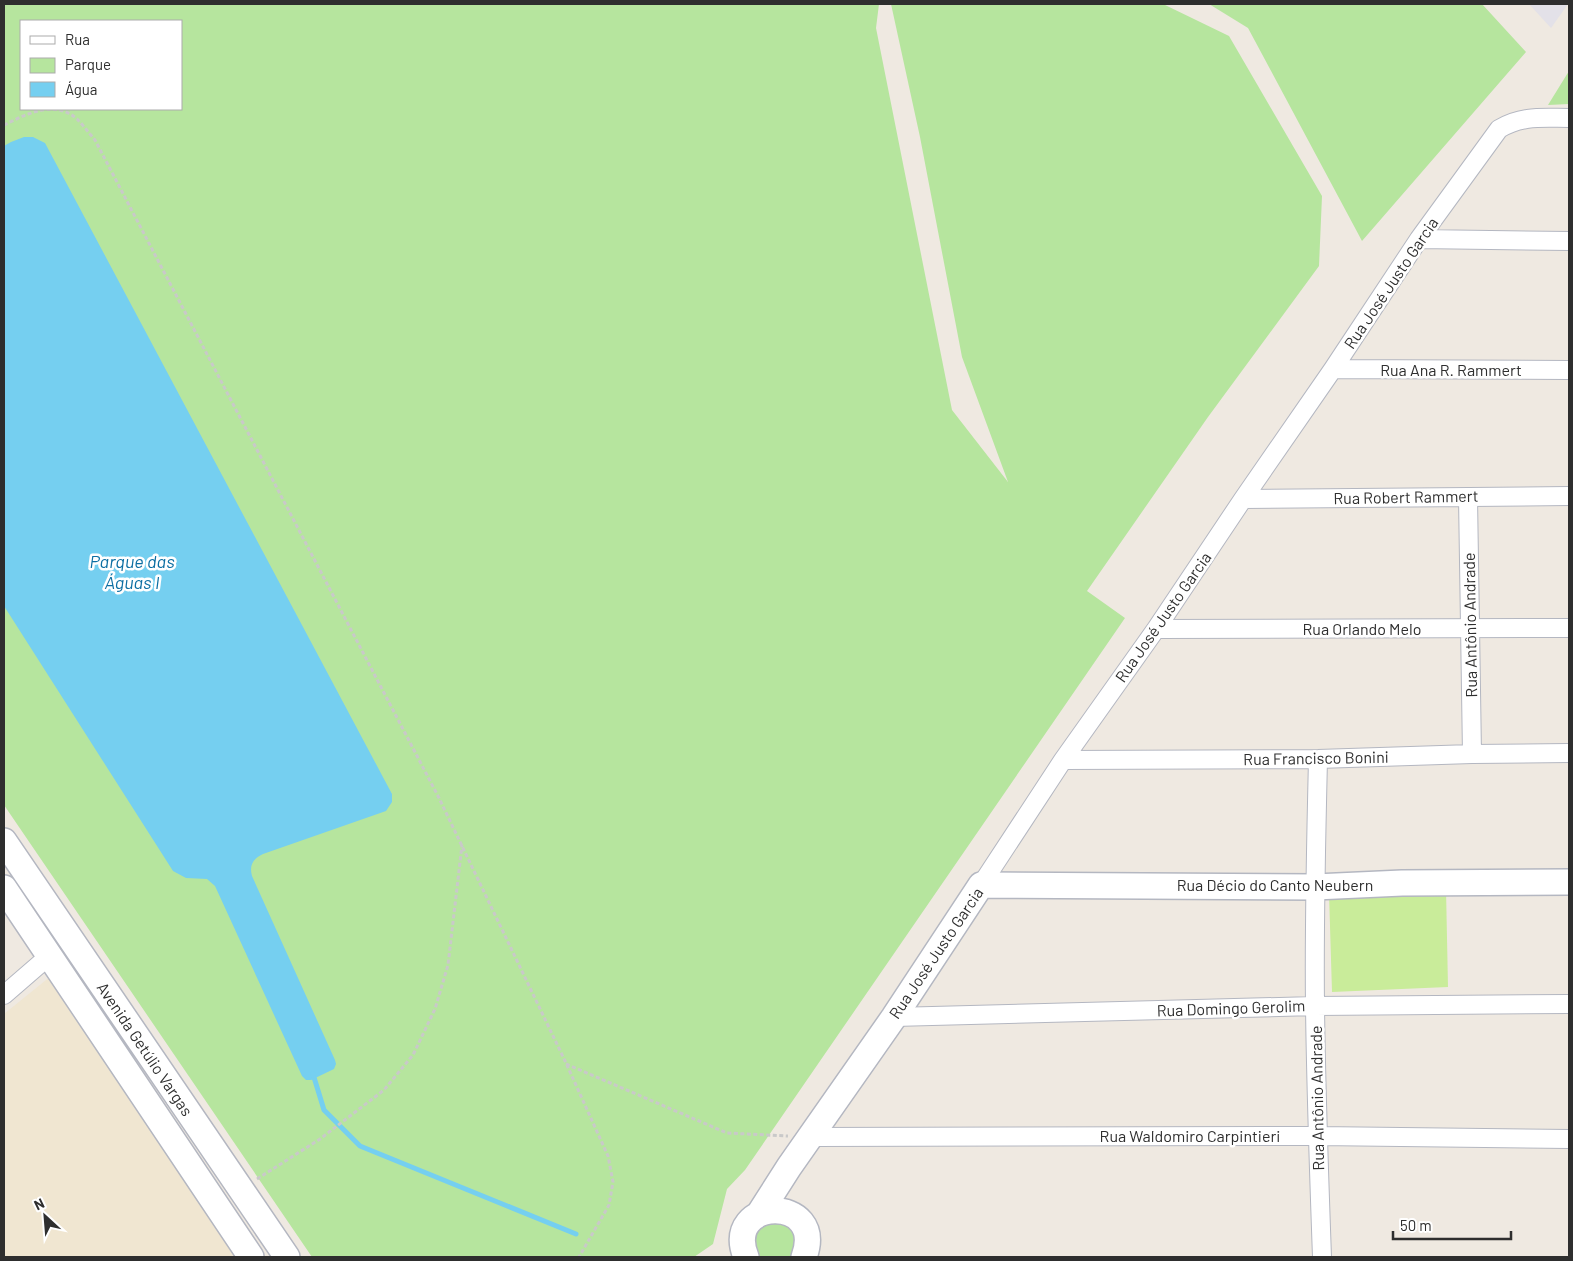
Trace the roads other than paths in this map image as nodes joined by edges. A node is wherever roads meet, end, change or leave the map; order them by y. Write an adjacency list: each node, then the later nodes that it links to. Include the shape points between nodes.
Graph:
1 (1569, 118): 2 (street, Rua José Justo Garcia, via 1525,118 1499,130)
2 (1419, 239): 3 (street); 4 (street, Rua José Justo Garcia)
3 (1569, 241)
4 (1333, 369): 5 (street, Rua Ana R. Rammert); 8 (street, Rua José Justo Garcia)
5 (1569, 370)
6 (1569, 496): 7 (street, Rua Robert Rammert)
7 (1468, 497): 8 (street, Rua Robert Rammert); 11 (street, Rua Antônio Andrade)
8 (1243, 499): 10 (street, Rua José Justo Garcia)
9 (1569, 628): 11 (street, Rua Orlando Melo)
10 (1156, 629): 11 (street, Rua Orlando Melo); 15 (street, Rua José Justo Garcia)
11 (1470, 629): 13 (street, Rua Antônio Andrade)
12 (1569, 753): 13 (street, Rua Francisco Bonini)
13 (1472, 754): 14 (street, Rua Francisco Bonini)
14 (1318, 759): 15 (street, Rua Francisco Bonini); 19 (street, Rua Antônio Andrade)
15 (1063, 760): 18 (street, Rua José Justo Garcia)
16 (4, 840): 34 (street, Avenida Getúlio Vargas)
17 (1569, 882): 19 (street, Rua Décio do Canto Neubern)
18 (981, 885): 19 (street, Rua Décio do Canto Neubern); 25 (street, Rua José Justo Garcia)
19 (1315, 887): 24 (street, Rua Antônio Andrade)
20 (4, 888): 21 (street, Avenida Getúlio Vargas)
21 (49, 956): 22 (street); 33 (street, Avenida Getúlio Vargas)
22 (4, 995)
23 (1569, 1004): 24 (street, Rua Domingo Gerolim)
24 (1315, 1006): 25 (street, Rua Domingo Gerolim); 26 (street, Rua Antônio Andrade)
25 (894, 1017): 27 (street, Rua José Justo Garcia)
26 (1318, 1136): 27 (street, Rua Waldomiro Carpintieri); 28 (street, Rua Waldomiro Carpintieri); 36 (street, Rua Antônio Andrade)
27 (812, 1137): 29 (street, Rua José Justo Garcia)
28 (1569, 1139)
29 (789, 1168): 30 (street); 31 (street, Rua José Justo Garcia)
30 (789, 1213): 31 (street, via 779,1210); 35 (street, via 804,1228 807,1248)
31 (759, 1214): 32 (street, Rua José Justo Garcia, via 750,1221)
32 (738, 1251)
33 (251, 1257)
34 (287, 1257)
35 (804, 1257)
36 (1322, 1257)

